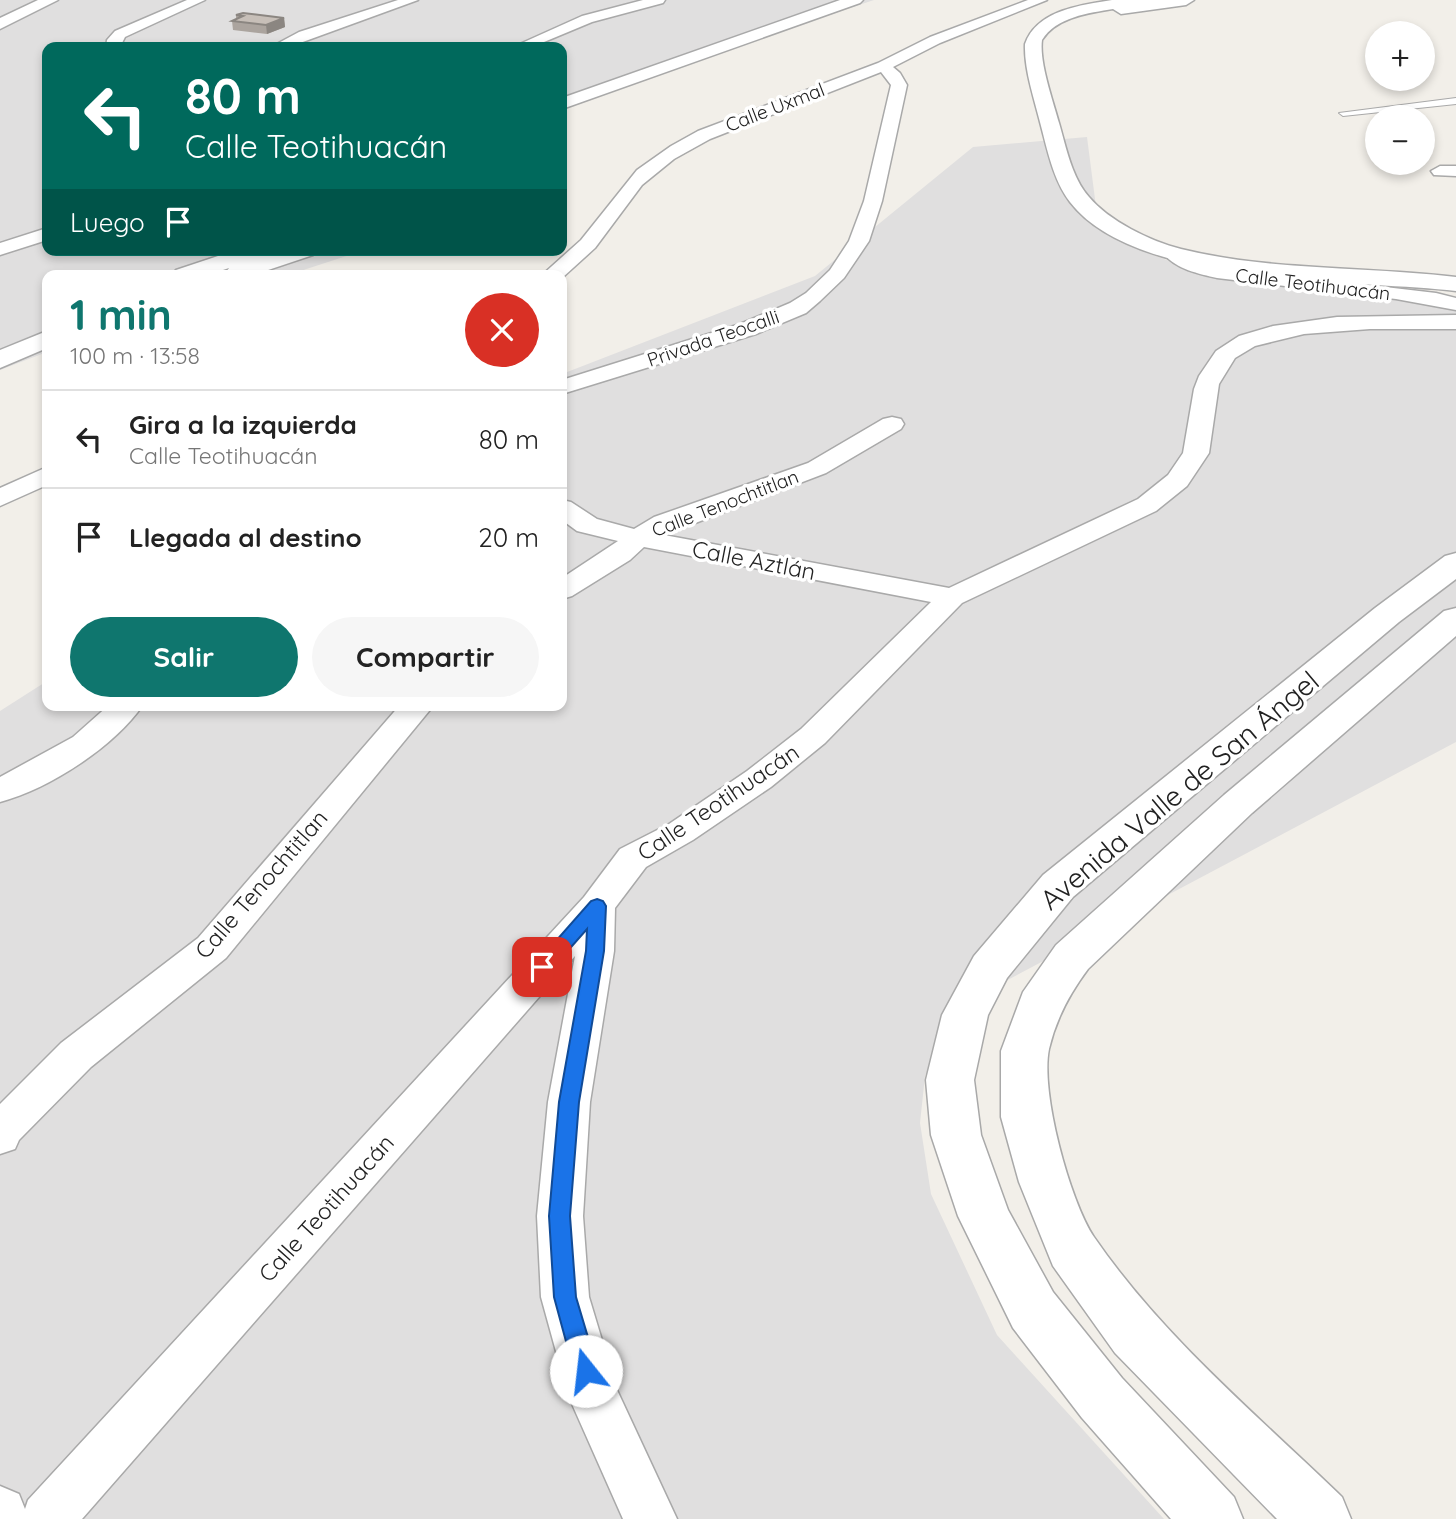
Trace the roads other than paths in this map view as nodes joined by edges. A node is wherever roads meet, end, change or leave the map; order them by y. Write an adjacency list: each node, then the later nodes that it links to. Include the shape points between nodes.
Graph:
1 (33, 0): 11 (street)
2 (50, 0): 11 (street)
3 (198, 0): 12 (street, via 120,34)
4 (411, 0): 13 (street)
5 (658, 0): 14 (street, via 587,19)
6 (827, 0): 18 (street)
7 (855, 0): 20 (street)
8 (1040, 0): 16 (street, Calle Uxmal)
9 (1145, 0): 15 (street, via 1084,10 1047,24 1037,34)
10 (1186, 0): 15 (street, via 1110,11 1070,23)
11 (6, 13)
12 (114, 42)
13 (289, 42)
14 (532, 42)
15 (1043, 49): 17 (street); 24 (street, via 1066,175 1076,196)
16 (883, 66): 32 (street, Calle Uxmal, via 678,148 642,176 578,253); 41 (street, Privada Teocalli, via 899,85 873,201 859,241 813,298 748,329)
17 (1059, 75)
18 (567, 88)
19 (1456, 101): 21 (lane)
20 (567, 102)
21 (1343, 113)
22 (1103, 193): 23 (street, via 1115,210)
23 (1145, 225): 24 (street); 33 (street, via 1243,253)
24 (1121, 230): 27 (street)
25 (42, 236): 26 (street)
26 (0, 249)
27 (1174, 254): 34 (street, via 1268,268); 35 (street, Calle Teotihuacán, via 1198,266 1247,277)
28 (242, 256): 30 (street)
29 (287, 256): 31 (street)
30 (199, 270)
31 (244, 270)
32 (558, 270)
33 (1456, 271)
34 (1456, 284)
35 (1456, 304)
36 (1456, 321): 49 (street, Calle Teotihuacán, via 1304,328 1240,344 1226,353 1207,384 1196,454 1192,466 1174,484 1147,505)
37 (42, 324): 38 (street)
38 (0, 341)
39 (42, 342): 40 (street)
40 (0, 360)
41 (567, 385)
42 (892, 424): 46 (street, Calle Tenochtitlan, via 817,468 664,523)
43 (42, 477): 44 (street)
44 (0, 498)
45 (567, 511): 46 (street, Calle Aztlán, via 587,524)
46 (638, 538): 48 (street, Calle Tenochtitlan); 49 (street, Calle Aztlán)
47 (1456, 563): 50 (street, Avenida Valle de San Ángel)
48 (567, 587)
49 (952, 597): 55 (street, Calle Teotihuacán, via 813,736 681,832 633,858)
50 (1387, 615): 51 (street); 61 (street, Avenida Valle de San Ángel, via 1058,886 990,968 965,1016 950,1080 956,1135 984,1216 1033,1310 1102,1398)
51 (1445, 628): 62 (street, Avenida Valle de San Ángel, via 1187,850 1072,957 1046,992 1026,1051 1026,1118 1072,1249 1135,1334)
52 (121, 711): 54 (street, via 86,744)
53 (412, 711): 56 (street, Calle Tenochtitlan, via 212,948 76,1055)
54 (0, 791)
55 (597, 906): 59 (street, Calle Teotihuacán); 60 (street, via 595,951 569,1102 560,1216 565,1297 593,1395)
56 (0, 1136)
57 (0, 1513): 58 (street)
58 (1, 1519)
59 (47, 1519)
60 (650, 1519)
61 (1212, 1519)
62 (1320, 1519)

